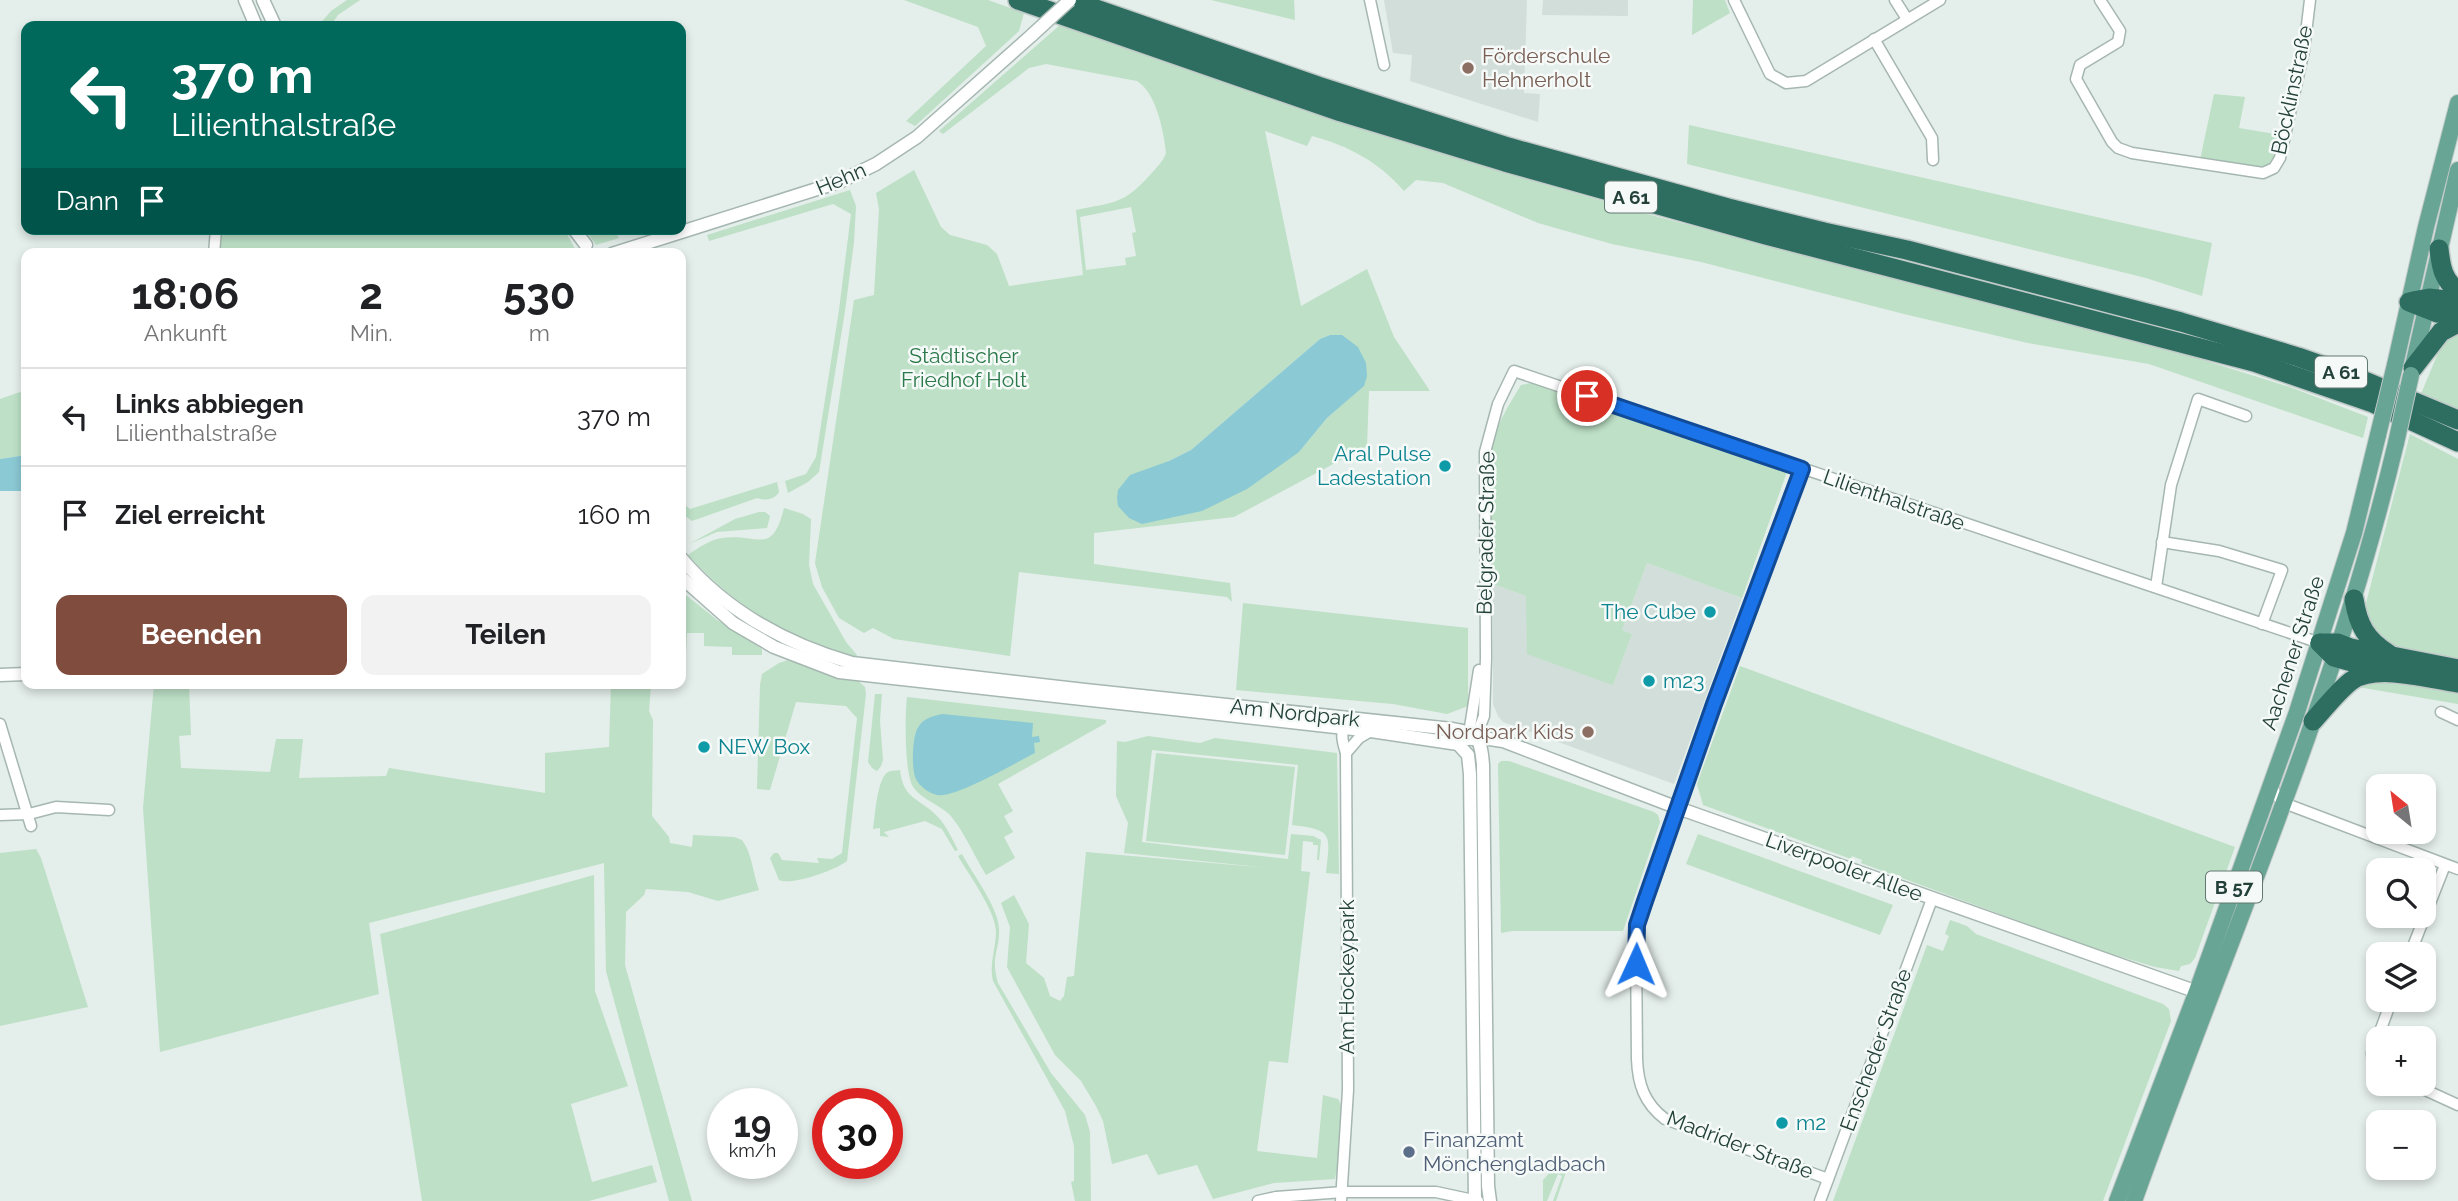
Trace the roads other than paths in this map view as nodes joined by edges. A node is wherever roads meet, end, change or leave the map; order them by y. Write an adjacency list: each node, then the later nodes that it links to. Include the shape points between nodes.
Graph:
1 (245, 0): 12 (street)
2 (263, 0): 13 (street)
3 (1018, 0): 34 (highway, A 61, via 1341,112 1505,162 2254,362 2373,403)
4 (1070, 0): 19 (street, Hehn, bridge, via 917,137 876,164 839,182); 33 (highway, A 61, via 1507,147 2298,356)
5 (1370, 0): 15 (street)
6 (1734, 0): 14 (street, via 1770,74 1786,83 1806,81)
7 (1895, 0): 11 (street)
8 (1940, 0): 11 (street)
9 (2101, 0): 10 (street, Böcklinstraße, via 2120,31 2118,42 2080,65 2076,79 2112,142 2132,153 2263,173 2274,168 2280,158)
10 (2310, 0)
11 (1907, 19): 14 (street)
12 (254, 21)
13 (269, 21)
14 (1874, 39): 17 (street, via 1932,138)
15 (1384, 65)
16 (2458, 103): 27 (main road, Aachener Straße)
17 (1933, 160)
18 (2458, 170): 24 (main road, Aachener Straße)
19 (686, 231)
20 (578, 235): 22 (street)
21 (672, 235): 23 (street, Hehn, bridge)
22 (586, 245)
23 (631, 248)
24 (2439, 249): 25 (highway, via 2443,272); 27 (main road, Aachener Straße)
25 (2458, 290)
26 (2458, 302): 27 (highway)
27 (2421, 303): 28 (highway); 30 (main road, Aachener Straße)
28 (2458, 315)
29 (2458, 323): 30 (highway, via 2441,332)
30 (2406, 370): 40 (main road, Aachener Straße / B 57, bridge, via 2396,443); 42 (main road, Aachener Straße / B 57, bridge, via 2378,435)
31 (1514, 372): 35 (street, Lilienthalstraße); 44 (street, Belgrader Straße, via 1485,452)
32 (2246, 416): 36 (street, via 2198,399 2171,485)
33 (2458, 420)
34 (2458, 442)
35 (1802, 469): 39 (street, Lilienthalstraße); 60 (street, Madrider Straße)
36 (2162, 542): 39 (street); 41 (street, via 2219,551 2282,570)
37 (686, 564): 53 (street, Am Nordpark, via 739,612 817,653 852,663)
38 (686, 581): 53 (street, Am Nordpark, via 743,629 774,647 839,672)
39 (2156, 587): 41 (street, Lilienthalstraße)
40 (2354, 599): 42 (main road, Aachener Straße / B 57); 43 (highway, via 2365,634)
41 (2262, 624): 42 (street, Lilienthalstraße)
42 (2331, 648): 43 (highway); 46 (highway); 51 (main road, Aachener Straße / B 57); 58 (main road, Aachener Straße / B 57)
43 (2393, 656): 45 (highway)
44 (1486, 658): 49 (street, Belgrader Straße); 55 (street, Belgrader Straße, via 1480,666)
45 (2458, 669)
46 (2405, 676): 47 (highway); 51 (highway, via 2365,674 2352,681)
47 (2458, 683)
48 (2441, 712): 50 (street)
49 (1484, 716): 55 (street, Belgrader Straße); 56 (street, via 1487,731)
50 (2458, 720)
51 (2314, 721): 59 (main road, Aachener Straße / B 57)
52 (0, 724): 62 (street)
53 (1348, 724): 54 (street, Am Nordpark); 55 (street, Am Nordpark); 57 (street, Am Hockeypark, via 1342,741)
54 (1371, 731): 55 (street, Am Nordpark); 57 (street)
55 (1468, 738): 56 (street, Liverpooler Allee); 75 (street); 76 (street, via 1482,749 1483,765)
56 (1496, 739): 60 (street, Liverpooler Allee)
57 (1346, 753): 73 (street, Am Hockeypark, via 1348,1090)
58 (2271, 784): 59 (street); 69 (main road, Aachener Straße / B 57)
59 (2284, 803): 65 (street); 69 (main road, Aachener Straße / B 57)
60 (1678, 808): 67 (street, Liverpooler Allee); 72 (street, Madrider Straße, via 1637,925 1637,1059 1642,1091 1669,1121)
61 (110, 810): 62 (street, via 56,807)
62 (29, 814): 63 (street); 64 (street)
63 (0, 815)
64 (31, 826)
65 (2445, 865): 66 (street); 68 (street)
66 (2458, 869)
67 (1932, 899): 69 (street, Liverpooler Allee); 72 (street, Enscheder Straße)
68 (2415, 942)
69 (2204, 994): 78 (main road, Aachener Straße / B 57); 79 (main road, Aachener Straße / B 57)
70 (2436, 1095): 71 (street)
71 (2458, 1105)
72 (1828, 1179): 77 (street, Enscheder Straße)
73 (1342, 1196): 74 (street); 75 (street, via 1436,1192)
74 (1258, 1201)
75 (1476, 1201)
76 (1490, 1201)
77 (1820, 1201)
78 (2117, 1201)
79 (2134, 1201)

